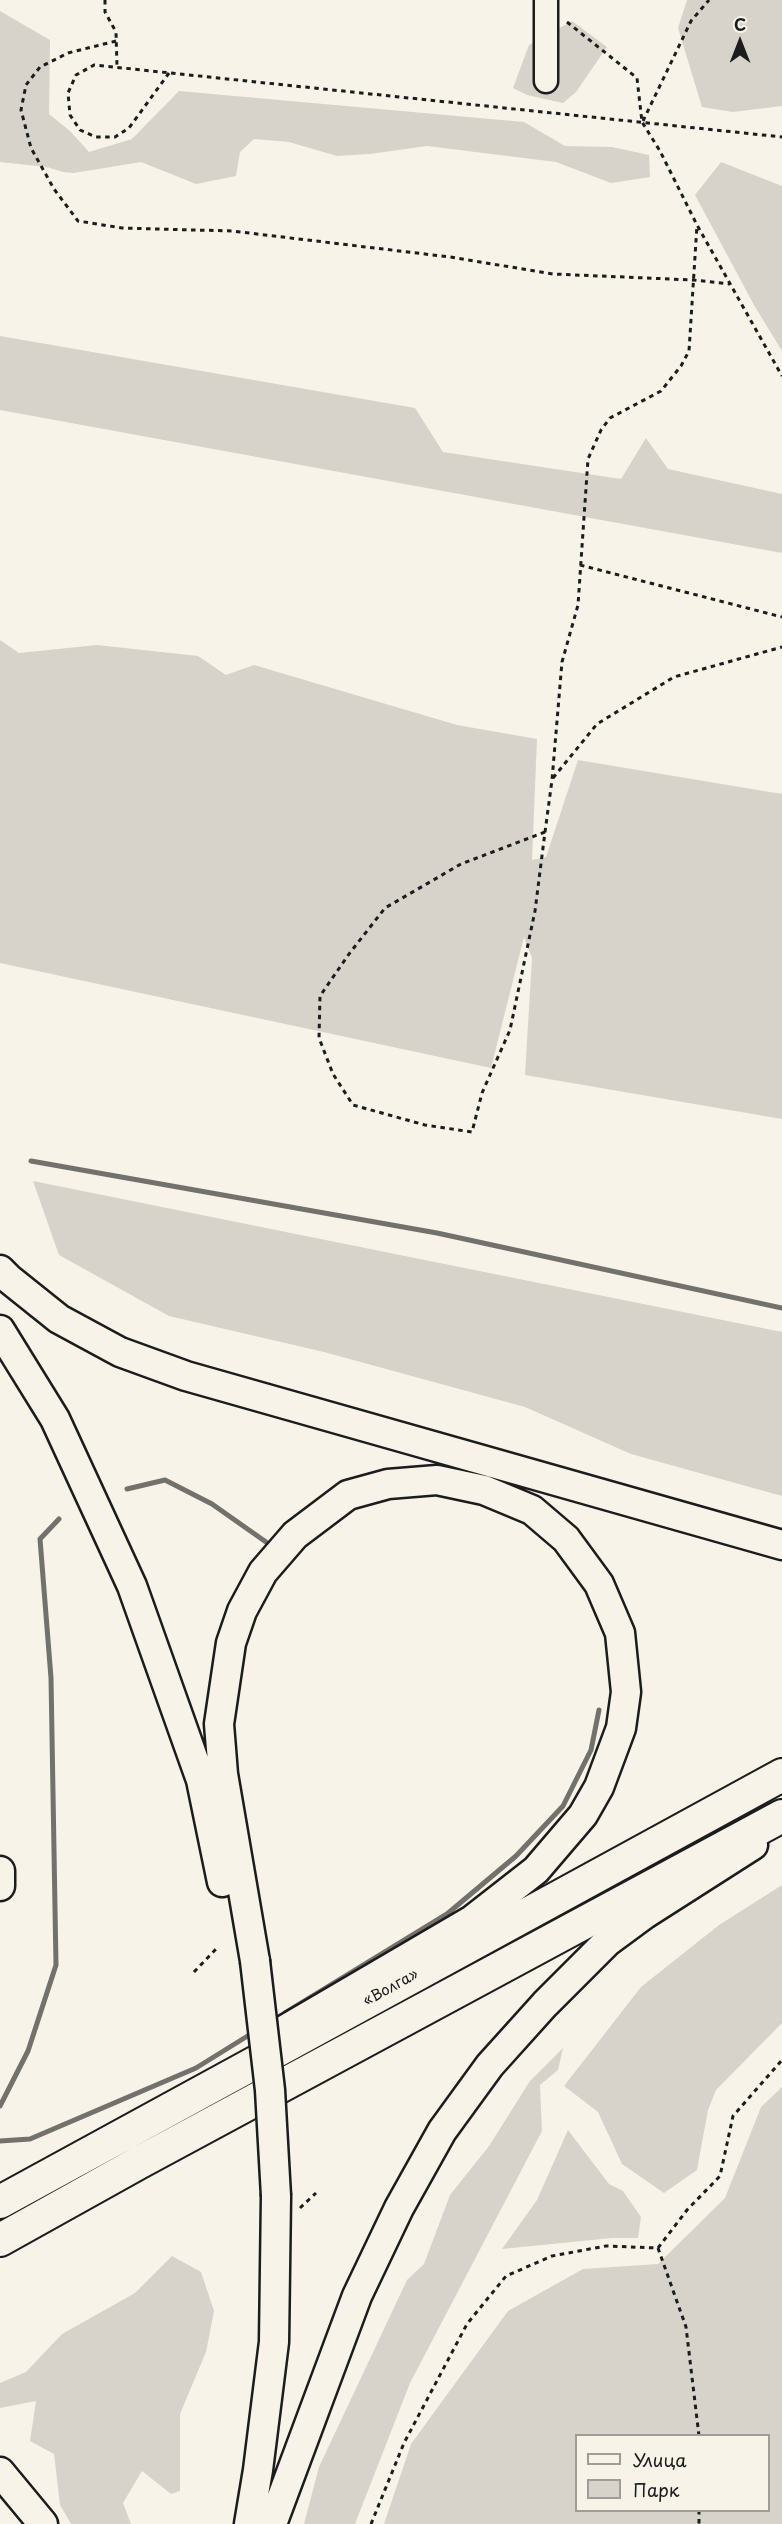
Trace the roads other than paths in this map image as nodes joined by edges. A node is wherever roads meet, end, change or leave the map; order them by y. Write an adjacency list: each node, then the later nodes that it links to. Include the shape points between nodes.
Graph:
1 (545, 3): 2 (street)
2 (546, 81)
3 (0, 1270): 5 (main road, via 59,1319 120,1352 175,1372)
4 (0, 1330): 11 (main road, via 55,1419 132,1586 201,1780)
5 (782, 1545)
6 (782, 1775): 12 (highway, «Волга»)
7 (782, 1816): 15 (highway)
8 (782, 1823): 20 (main road, via 608,1942 490,2065 442,2131 357,2296)
9 (0, 1870): 10 (main road)
10 (0, 1886)
11 (247, 1965): 12 (main road, via 219,1724 231,1643 242,1611 263,1572 295,1535 348,1495 388,1484 437,1480 484,1490 532,1510 566,1539 599,1584 620,1634 626,1692 621,1728 599,1787 583,1815 536,1870 472,1920 273,2037); 14 (main road, via 252,2097)
12 (240, 2070): 13 (highway, «Волга»)
13 (0, 2202)
14 (278, 2202): 18 (main road, via 259,2320 247,2443); 19 (main road, via 274,2342)
15 (0, 2240)
16 (0, 2472): 17 (main road)
17 (43, 2524)
18 (232, 2524)
19 (249, 2524)
20 (272, 2524)

